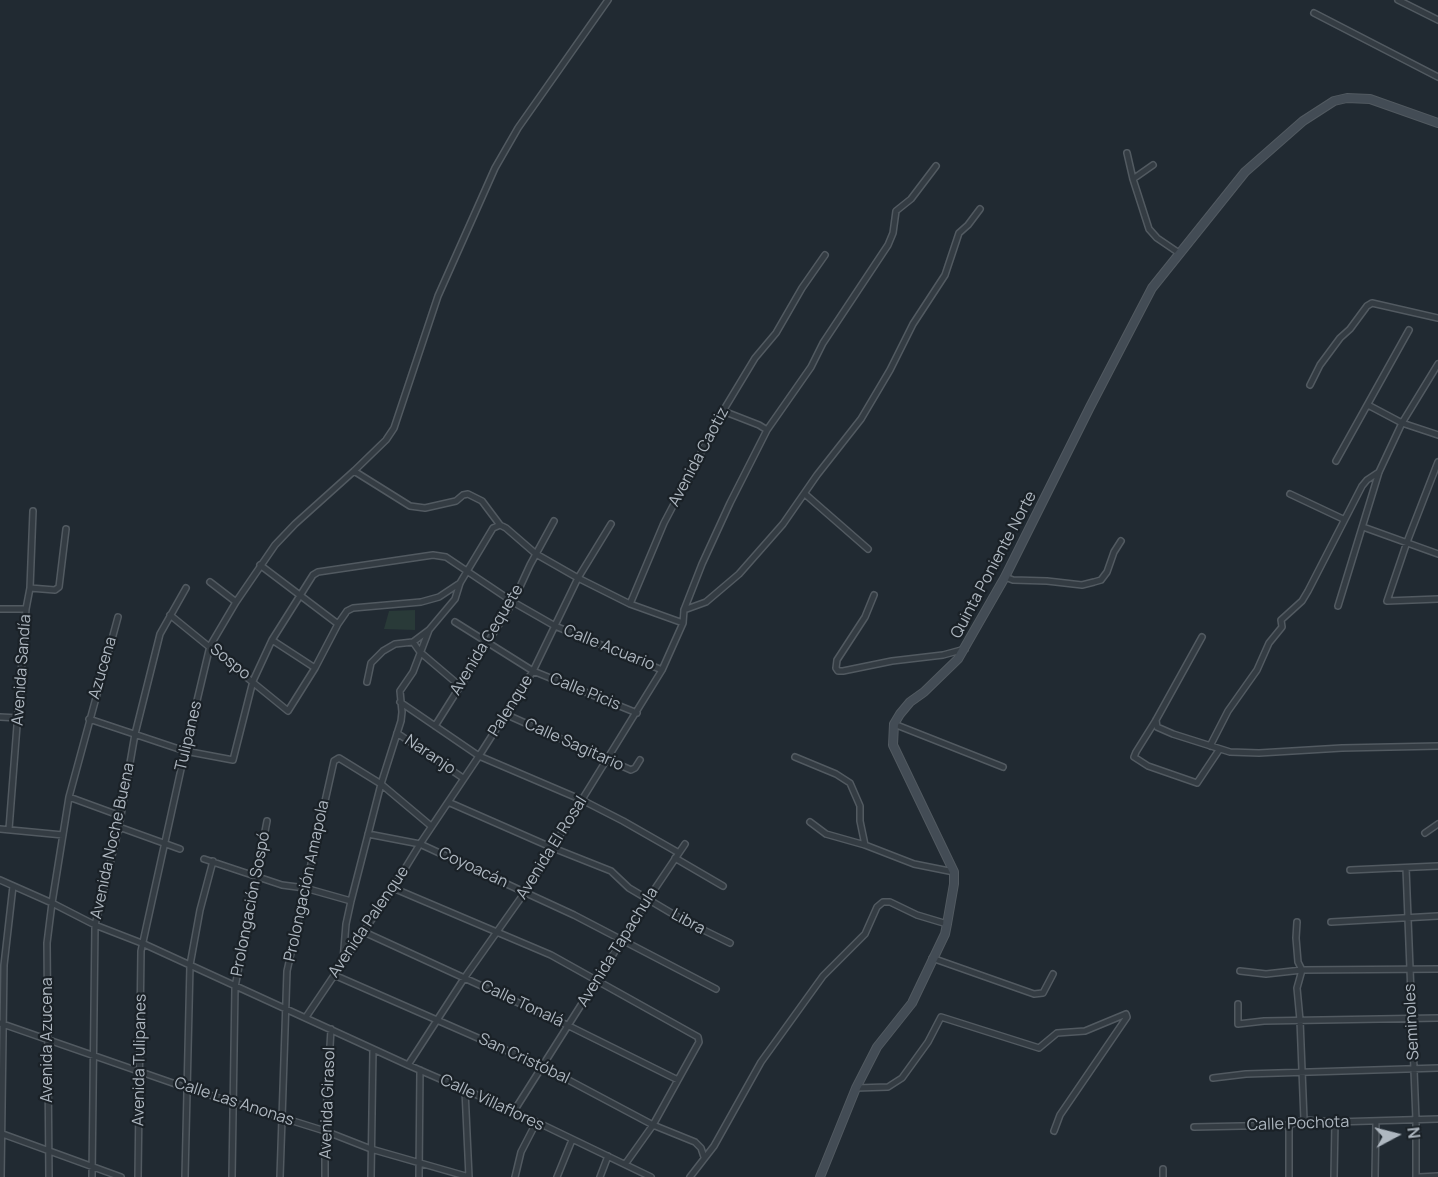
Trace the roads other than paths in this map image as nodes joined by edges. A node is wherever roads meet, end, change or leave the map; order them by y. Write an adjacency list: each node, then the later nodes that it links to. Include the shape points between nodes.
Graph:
1 (608, 0): 25 (street, Tulipanes, via 518,128 495,168 438,296 394,428)
2 (1398, 0): 4 (street)
3 (1314, 13): 5 (street)
4 (1438, 20)
5 (1438, 77)
6 (1438, 123): 12 (street, Quinta Poniente Norte, via 1370,99 1334,101 1303,121 1245,172)
7 (1127, 153): 10 (street)
8 (1153, 165): 10 (street)
9 (936, 166): 21 (street, Avenida El Rosal, via 911,199 896,211 888,245)
10 (1132, 179): 12 (street, via 1152,233)
11 (980, 209): 27 (street, via 958,233 945,275 861,419)
12 (1179, 253): 44 (street, Quinta Poniente Norte, via 1152,288)
13 (825, 255): 19 (street, Avenida Caotiz)
14 (1438, 318): 17 (street, via 1372,303 1340,338)
15 (1409, 330): 18 (street)
16 (1438, 364): 20 (street)
17 (1310, 385)
18 (1368, 405): 20 (street); 23 (street)
19 (723, 411): 21 (street); 54 (street, Avenida Caotiz, via 664,523)
20 (1402, 423): 22 (street); 26 (street)
21 (767, 430): 58 (street, Avenida El Rosal, via 730,503)
22 (1438, 435)
23 (1336, 461)
24 (1438, 462): 37 (street)
25 (354, 471): 33 (street, via 410,506 425,508 468,494 482,501); 41 (street, Tulipanes, via 295,524)
26 (1379, 472): 30 (street, via 1366,480); 34 (street)
27 (805, 494): 38 (street); 58 (street, via 739,574 706,602)
28 (1290, 494): 30 (street)
29 (33, 511): 47 (street, Avenida Sandía)
30 (1343, 519): 90 (street, via 1302,602 1281,620 1282,627)
31 (554, 521): 39 (street, Avenida Cequete)
32 (611, 524): 43 (street, Palenque)
33 (500, 525): 39 (street); 42 (street, via 493,528)
34 (1363, 527): 37 (street); 55 (street)
35 (66, 529): 47 (street, via 59,587)
36 (1121, 541): 44 (street, via 1101,580 1082,585)
37 (1407, 542): 40 (street); 51 (street, via 1387,601)
38 (868, 549)
39 (536, 554): 43 (street); 53 (street, Avenida Cequete)
40 (1438, 554)
41 (260, 565): 50 (street); 52 (street, Tulipanes)
42 (467, 572): 46 (street); 50 (street, Calle Acuario, via 446,557 422,556 318,572); 53 (street, Calle Acuario)
43 (578, 578): 54 (street); 64 (street, Palenque)
44 (1005, 578): 71 (street, Quinta Poniente Norte)
45 (210, 582): 52 (street)
46 (460, 583): 63 (street, via 439,597 421,602 347,611); 65 (street, via 455,599)
47 (30, 588): 57 (street, Avenida Sandía)
48 (186, 588): 59 (street, Avenida Noche Buena)
49 (874, 595): 71 (street, via 865,617 837,660 838,671)
50 (299, 596): 63 (street); 67 (street, Calle Acuario)
51 (1438, 599)
52 (236, 602): 70 (street, Tulipanes)
53 (513, 603): 64 (street, Calle Acuario); 69 (street, Avenida Cequete)
54 (630, 604): 62 (street)
55 (1338, 606)
56 (0, 609): 57 (street)
57 (26, 609): 83 (street, Avenida Sandía)
58 (684, 610): 62 (street, Avenida El Rosal)
59 (170, 615): 70 (street, Sospo); 89 (street, Avenida Noche Buena, via 160,634)
60 (118, 617): 84 (street, Azucena)
61 (455, 622): 69 (street, Calle Picis)
62 (683, 623): 74 (street, Avenida El Rosal)
63 (338, 624): 73 (street)
64 (555, 626): 74 (street, Calle Acuario); 75 (street, Palenque)
65 (429, 630): 68 (street); 72 (street)
66 (1202, 637): 85 (street)
67 (272, 640): 73 (street); 76 (street, Calle Acuario)
68 (412, 642): 72 (street); 77 (street, via 395,644 383,651 371,663)
69 (488, 642): 75 (street, Calle Picis); 78 (street, Avenida Cequete)
70 (210, 646): 76 (street, Sospo); 93 (street, Tulipanes)
71 (964, 649): 86 (street, Quinta Poniente Norte, via 943,675 910,702)
72 (420, 652): 78 (street); 79 (street, via 400,691)
73 (315, 668): 76 (street, Sospo, via 288,711)
74 (662, 670): 80 (street, Avenida El Rosal)
75 (533, 671): 80 (street, Calle Picis); 81 (street, Palenque)
76 (253, 681): 93 (street, Calle Acuario, via 233,760)
77 (367, 682)
78 (460, 686): 87 (street, Avenida Cequete)
79 (400, 702): 87 (street); 88 (street)
80 (637, 713): 96 (street, Avenida El Rosal)
81 (505, 714): 94 (street, Palenque); 96 (street, Calle Sagitario)
82 (0, 717): 83 (street)
83 (19, 718): 111 (street, Avenida Sandía)
84 (89, 719): 89 (street); 101 (street, Azucena)
85 (1156, 720): 90 (street, via 1157,727); 92 (street, via 1134,758 1148,766 1197,783)
86 (894, 724): 98 (street); 127 (street, via 893,745)
87 (435, 726): 94 (street)
88 (397, 733): 99 (street, Naranjo); 100 (street)
89 (135, 734): 93 (street); 104 (street, Avenida Noche Buena)
90 (1210, 746): 92 (street)
91 (1438, 746): 92 (street, via 1252,753)
92 (1219, 750)
93 (185, 751): 115 (street, Tulipanes)
94 (479, 756): 99 (street, Palenque); 102 (street)
95 (795, 757): 118 (street, via 850,783 860,806)
96 (608, 759): 97 (street, Calle Sagitario, via 633,770); 102 (street, Avenida El Rosal)
97 (640, 760)
98 (1003, 766)
99 (464, 778): 103 (street, Palenque)
100 (381, 784): 108 (street); 113 (street); 132 (street, Prolongación Amapola, via 339,758 334,761)
101 (69, 797): 104 (street); 114 (street, Avenida Azucena)
102 (582, 800): 119 (street, Avenida El Rosal); 121 (street)
103 (448, 802): 108 (street, Palenque); 119 (street)
104 (121, 816): 109 (street, Avenida Noche Buena)
105 (267, 821): 128 (street, Prolongación Sospó)
106 (810, 822): 118 (street, via 826,834)
107 (1438, 824): 112 (street)
108 (431, 826): 116 (street, Avenida Palenque)
109 (119, 827): 115 (street); 143 (street, Avenida Noche Buena)
110 (0, 829): 111 (street)
111 (9, 830): 114 (street)
112 (1425, 833)
113 (368, 834): 116 (street, Coyoacán); 136 (street)
114 (63, 835): 137 (street, Avenida Azucena)
115 (165, 843): 120 (street); 148 (street, Tulipanes)
116 (420, 844): 133 (street, Avenida Palenque); 134 (street, Coyoacán)
117 (685, 844): 121 (street, Avenida Tapachula)
118 (866, 845): 127 (street, via 914,864)
119 (553, 848): 134 (street, Avenida El Rosal); 135 (street, Libra, via 611,871)
120 (180, 849)
121 (677, 856): 131 (street); 135 (street, Avenida Tapachula)
122 (204, 859): 123 (street)
123 (213, 861): 128 (street); 151 (street)
124 (1438, 866): 125 (street)
125 (1406, 868): 126 (street); 139 (street, Seminoles)
126 (1350, 870)
127 (954, 872): 142 (street)
128 (256, 875): 132 (street); 160 (street, Prolongación Sospó)
129 (0, 880): 130 (street, Calle Villaflores)
130 (13, 886): 137 (street, Calle Villaflores); 169 (street)
131 (723, 886)
132 (305, 888): 136 (street); 163 (street, Prolongación Amapola, via 287,971)
133 (393, 888): 144 (street, Avenida Palenque); 145 (street)
134 (525, 892): 145 (street, Avenida El Rosal); 146 (street, Coyoacán)
135 (648, 899): 146 (street, Avenida Tapachula); 147 (street, Libra)
136 (351, 902): 150 (street)
137 (52, 903): 143 (street, Calle Villaflores); 172 (street, Avenida Azucena, via 47,943)
138 (1438, 916): 139 (street)
139 (1408, 917): 141 (street); 155 (street, Seminoles)
140 (1297, 922): 153 (street, via 1298,962)
141 (1331, 922)
142 (947, 924): 149 (street); 206 (street, via 890,902 877,907 866,934 823,976 761,1062)
143 (95, 925): 148 (street, Calle Villaflores); 174 (street, Avenida Noche Buena)
144 (364, 932): 150 (street, Avenida Palenque); 158 (street, Calle Tonalá)
145 (497, 932): 158 (street, Avenida El Rosal); 159 (street, via 551,955)
146 (622, 940): 159 (street, Avenida Tapachula); 161 (street, Coyoacán)
147 (730, 943)
148 (144, 944): 151 (street, Calle Villaflores); 178 (street, Avenida Tulipanes)
149 (932, 958): 156 (street, via 1034,994 1042,993); 185 (street, via 912,1003 877,1047)
150 (343, 961): 157 (street, Avenida Palenque)
151 (190, 965): 160 (street, Calle Villaflores); 184 (street)
152 (1438, 969): 155 (street)
153 (1302, 970): 154 (street, via 1266,974); 155 (street); 168 (street, via 1297,988)
154 (1240, 971)
155 (1409, 971): 165 (street, Seminoles)
156 (1053, 974)
157 (333, 975): 164 (street, Avenida Palenque); 167 (street, San Cristóbal)
158 (465, 977): 167 (street, Avenida El Rosal); 170 (street, Calle Tonalá)
159 (597, 981): 170 (street, Avenida Tapachula); 183 (street, via 698,1037)
160 (236, 987): 163 (street, Calle Villaflores); 187 (street, Prolongación Sospó)
161 (716, 989)
162 (1238, 1004): 168 (street, via 1238,1023)
163 (285, 1009): 164 (street, Calle Villaflores); 189 (street, Prolongación Amapola)
164 (306, 1017): 171 (street, Calle Villaflores)
165 (1412, 1018): 166 (street); 168 (street); 180 (street, Seminoles)
166 (1438, 1018)
167 (438, 1020): 175 (street, Avenida El Rosal); 176 (street, San Cristóbal)
168 (1300, 1020): 181 (street)
169 (1, 1023): 172 (street, Calle Las Anonas); 201 (street)
170 (569, 1026): 176 (street, Avenida Tapachula); 183 (street, Calle Tonalá)
171 (331, 1029): 173 (street, Calle Villaflores); 199 (street, Avenida Girasol)
172 (49, 1041): 174 (street, Calle Las Anonas); 204 (street, Avenida Azucena)
173 (374, 1049): 175 (street, Calle Villaflores); 203 (street)
174 (94, 1055): 178 (street, Calle Las Anonas); 209 (street, Avenida Noche Buena)
175 (408, 1065): 179 (street, Calle Villaflores)
176 (542, 1065): 188 (street, Avenida Tapachula); 196 (street, San Cristóbal)
177 (1438, 1068): 180 (street)
178 (139, 1070): 184 (street, Calle Las Anonas); 216 (street, Avenida Tulipanes)
179 (420, 1070): 186 (street, Calle Villaflores); 207 (street)
180 (1414, 1070): 181 (street); 192 (street, Seminoles)
181 (1301, 1073): 182 (street); 191 (street)
182 (1213, 1078)
183 (678, 1080): 196 (street)
184 (187, 1088): 187 (street, Calle Las Anonas); 217 (street)
185 (856, 1088): 200 (street, via 888,1087 902,1078 928,1042 940,1017 1039,1048 1058,1033 1085,1031 1126,1014 1060,1115); 229 (street)
186 (465, 1090): 188 (street, Calle Villaflores); 223 (street)
187 (233, 1102): 189 (street, Calle Las Anonas); 218 (street, Prolongación Sospó)
188 (514, 1111): 195 (street, Calle Villaflores)
189 (281, 1118): 199 (street, Calle Las Anonas); 219 (street, Prolongación Amapola)
190 (1438, 1119): 192 (street, Calle Pochota)
191 (1304, 1120): 194 (street, Calle Pochota); 197 (street, Calle Pochota)
192 (1416, 1120): 193 (street, Calle Pochota); 234 (street, Seminoles)
193 (1376, 1121): 194 (street, Calle Pochota); 233 (street)
194 (1335, 1122): 232 (street)
195 (536, 1123): 202 (street, Calle Villaflores); 224 (street, via 521,1152)
196 (653, 1125): 206 (street, San Cristóbal, via 695,1142); 208 (street)
197 (1289, 1125): 198 (street, Calle Pochota); 231 (street)
198 (1194, 1127)
199 (326, 1131): 203 (street, Calle Las Anonas); 220 (street, Avenida Girasol)
200 (1054, 1131)
201 (1, 1133): 204 (street); 212 (street)
202 (572, 1140): 205 (street, Calle Villaflores); 225 (street)
203 (371, 1149): 207 (street, Calle Las Anonas); 221 (street)
204 (49, 1150): 209 (street); 213 (street, Avenida Azucena)
205 (608, 1156): 208 (street, Calle Villaflores); 226 (street)
206 (704, 1157): 228 (street)
207 (419, 1162): 222 (street); 223 (street, Calle Las Anonas)
208 (626, 1163): 227 (street, Calle Villaflores)
209 (92, 1167): 214 (street, Avenida Noche Buena); 215 (street)
210 (1163, 1169): 230 (street)
211 (1438, 1176): 234 (street)
212 (1, 1177)
213 (49, 1177)
214 (92, 1177)
215 (121, 1177)
216 (138, 1177)
217 (185, 1177)
218 (232, 1177)
219 (279, 1177)
220 (325, 1177)
221 (371, 1177)
222 (419, 1177)
223 (469, 1177)
224 (515, 1177)
225 (557, 1177)
226 (600, 1177)
227 (651, 1177)
228 (690, 1177)
229 (820, 1177)
230 (1163, 1177)
231 (1289, 1177)
232 (1334, 1177)
233 (1375, 1177)
234 (1418, 1177)

